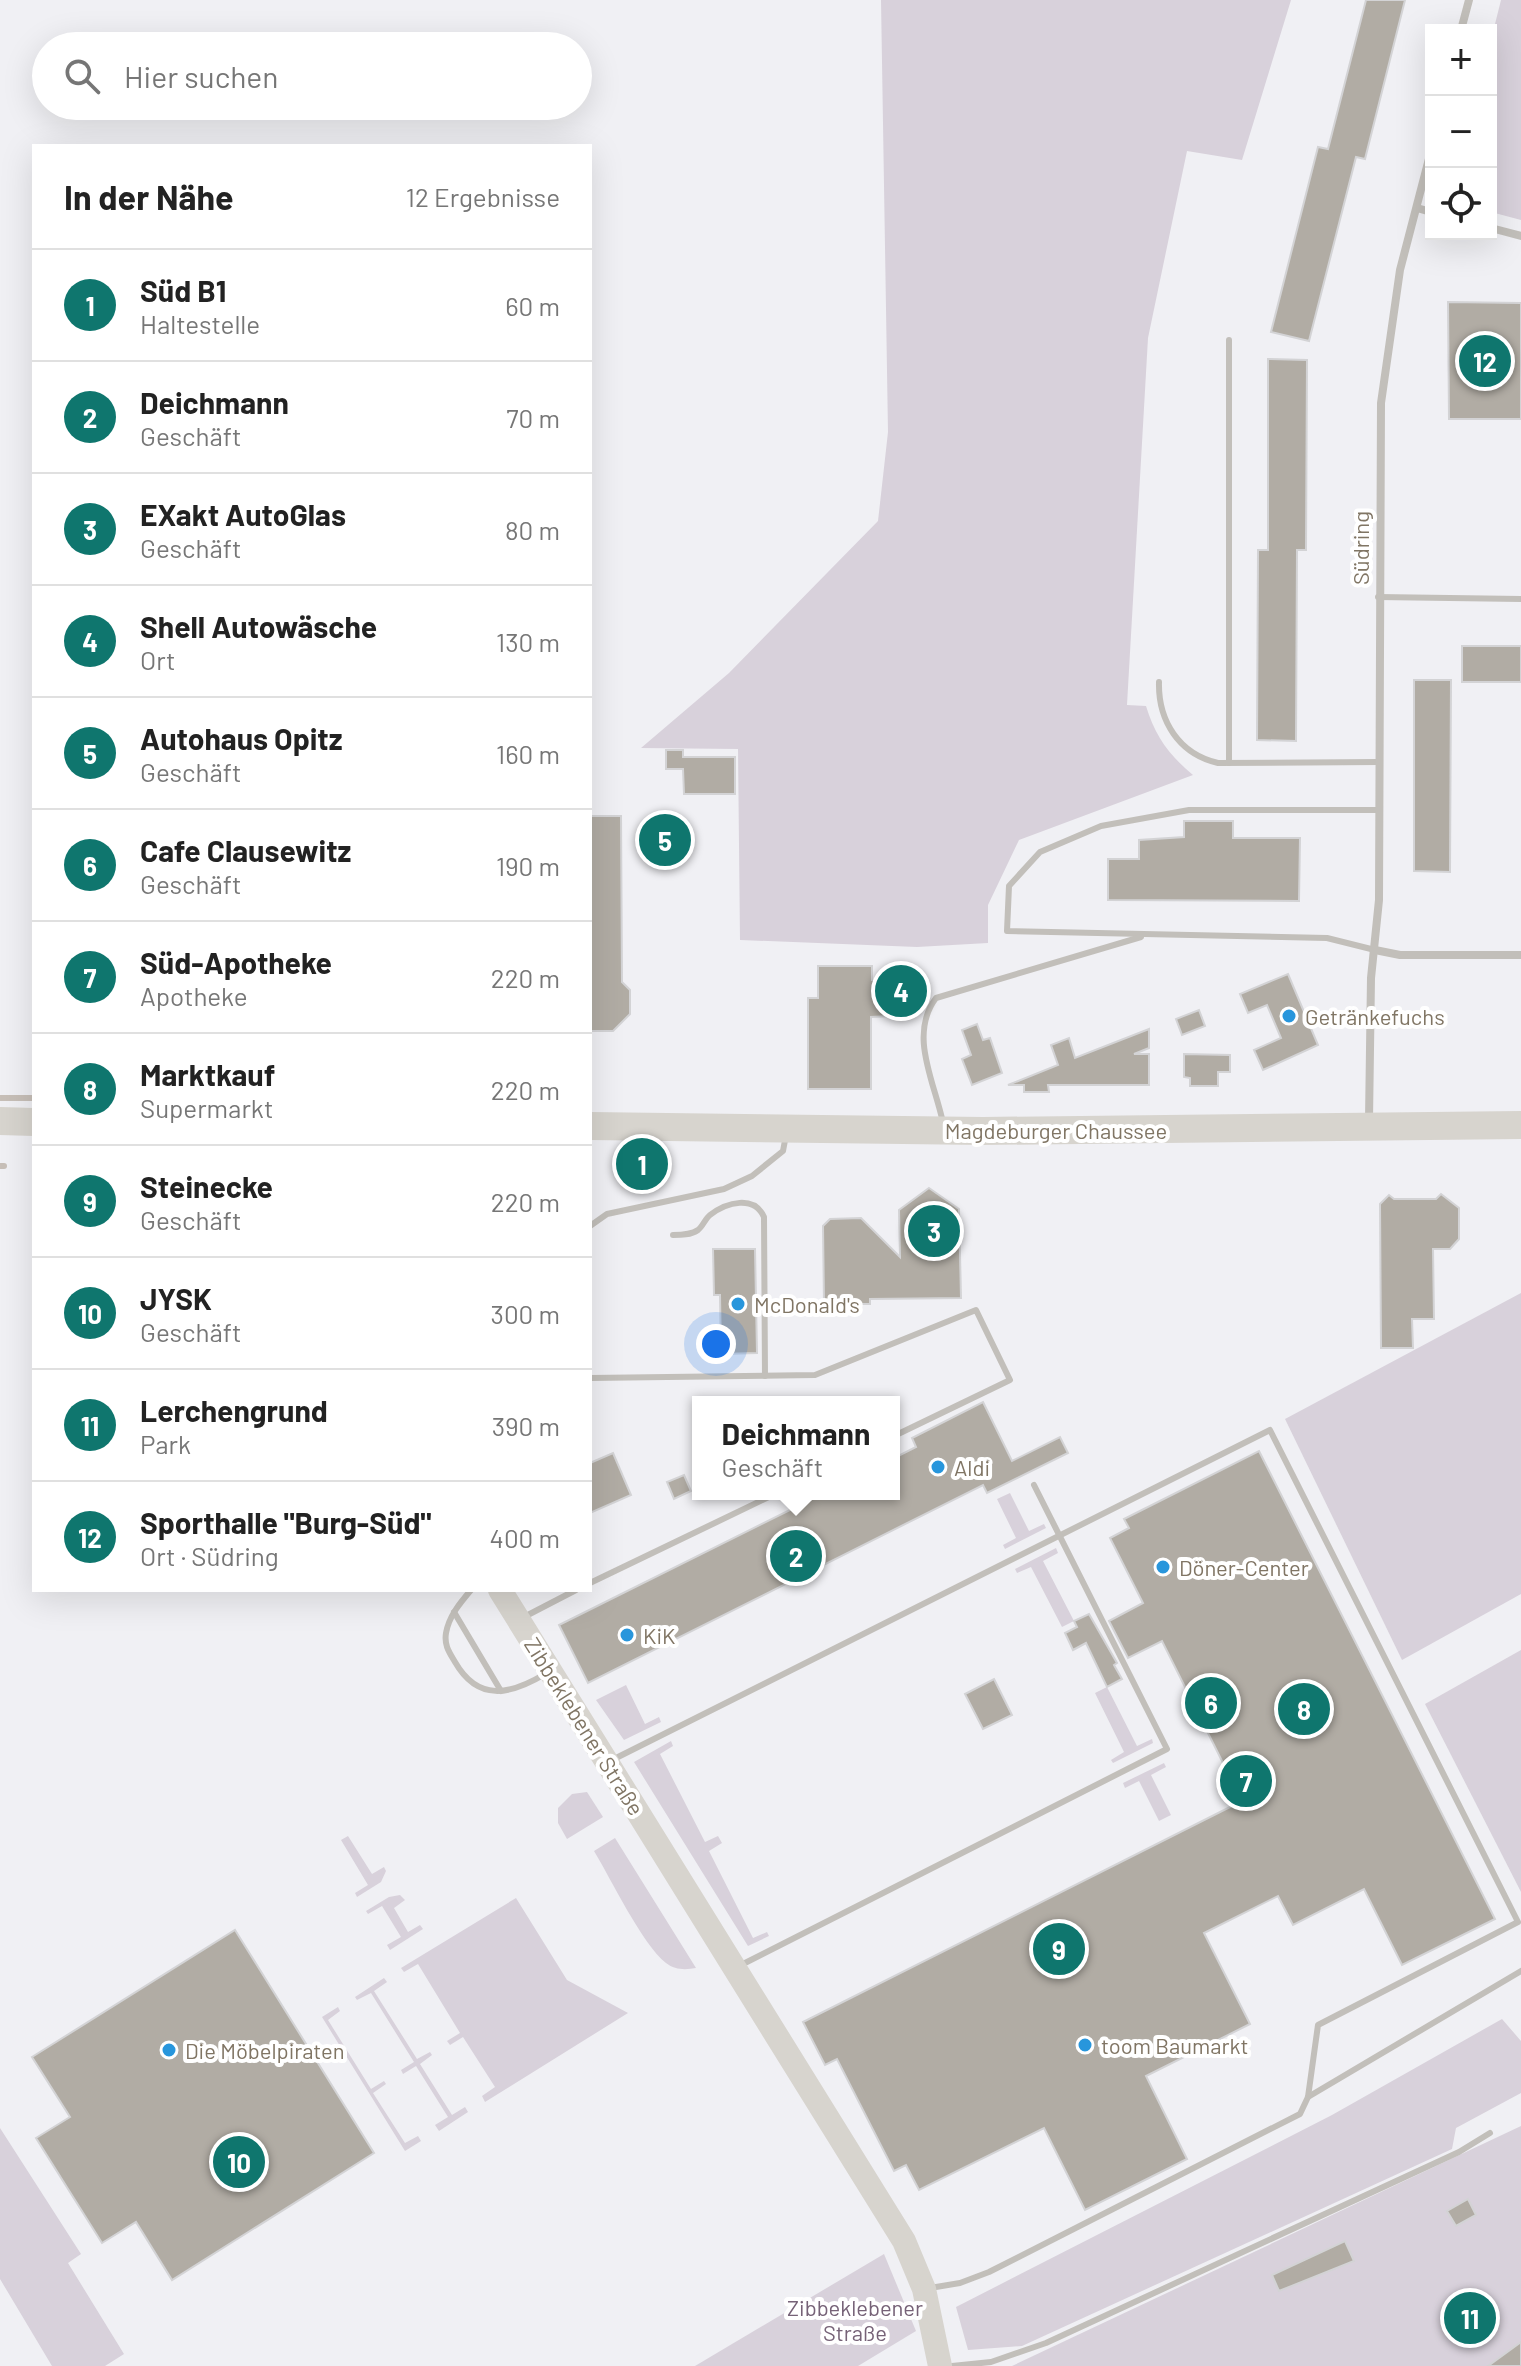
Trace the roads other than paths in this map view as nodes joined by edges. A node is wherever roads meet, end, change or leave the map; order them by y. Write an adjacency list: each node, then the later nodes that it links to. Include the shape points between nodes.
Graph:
1 (1469, 0): 2 (street)
2 (1463, 24)
3 (1427, 168): 4 (street, Südring)
4 (1417, 208): 5 (street); 9 (street, Südring, via 1385,359 1378,450)
5 (1425, 210)
6 (1497, 230): 7 (street)
7 (1521, 236)
8 (1229, 340): 13 (lane)
9 (1378, 597): 10 (lane); 12 (street, Südring)
10 (1521, 599)
11 (1159, 682): 13 (lane, via 1162,715 1178,741 1202,759)
12 (1379, 762): 13 (lane); 14 (street, Südring)
13 (1229, 763)
14 (1378, 810): 15 (lane, via 1189,810 1101,826 1040,852 1009,886 1007,931); 16 (street, Südring)
15 (1149, 934): 16 (lane, via 1327,938); 24 (lane, via 936,998 924,1022 924,1054)
16 (1375, 950): 17 (street, via 1400,955); 20 (street, Südring)
17 (1521, 955)
18 (0, 1121): 19 (main road)
19 (32, 1122)
20 (1369, 1125): 21 (main road, Magdeburger Chaussee); 24 (main road, Magdeburger Chaussee)
21 (1521, 1125)
22 (592, 1126): 23 (main road, Magdeburger Chaussee)
23 (787, 1129): 24 (main road, Magdeburger Chaussee); 25 (lane, via 783,1151 739,1183 607,1214)
24 (945, 1131)
25 (592, 1225)
26 (673, 1235): 27 (lane, via 694,1232 710,1214 741,1203 754,1204 763,1213)
27 (765, 1376): 28 (lane); 29 (lane, via 815,1375 976,1310 1010,1380)
28 (592, 1378)
29 (900, 1433)
30 (1034, 1485): 32 (lane)
31 (763, 1500): 33 (lane)
32 (1060, 1535): 41 (lane); 42 (lane, via 1270,1430); 43 (lane, via 1167,1749)
33 (592, 1582)
34 (469, 1592): 37 (lane)
35 (501, 1592): 38 (street, Zibbeklebener Straße)
36 (572, 1592): 38 (lane)
37 (454, 1612): 40 (lane); 40 (lane, via 446,1630 447,1647 464,1677 474,1686)
38 (519, 1620): 39 (street, Zibbeklebener Straße)
39 (550, 1671): 40 (lane, via 513,1691); 41 (street, Zibbeklebener Straße)
40 (501, 1691)
41 (607, 1763): 43 (street, Zibbeklebener Straße)
42 (1520, 1925): 45 (lane, via 1318,2025)
43 (734, 1968): 47 (street, Zibbeklebener Straße, via 887,2213)
44 (1521, 1971): 45 (lane)
45 (1308, 2097): 47 (lane, via 1300,2114 1022,2256 960,2283)
46 (1490, 2133): 49 (lane, via 1445,2159 1046,2343 991,2362)
47 (924, 2289): 48 (street, Zibbeklebener Straße)
48 (940, 2366)
49 (952, 2366)

